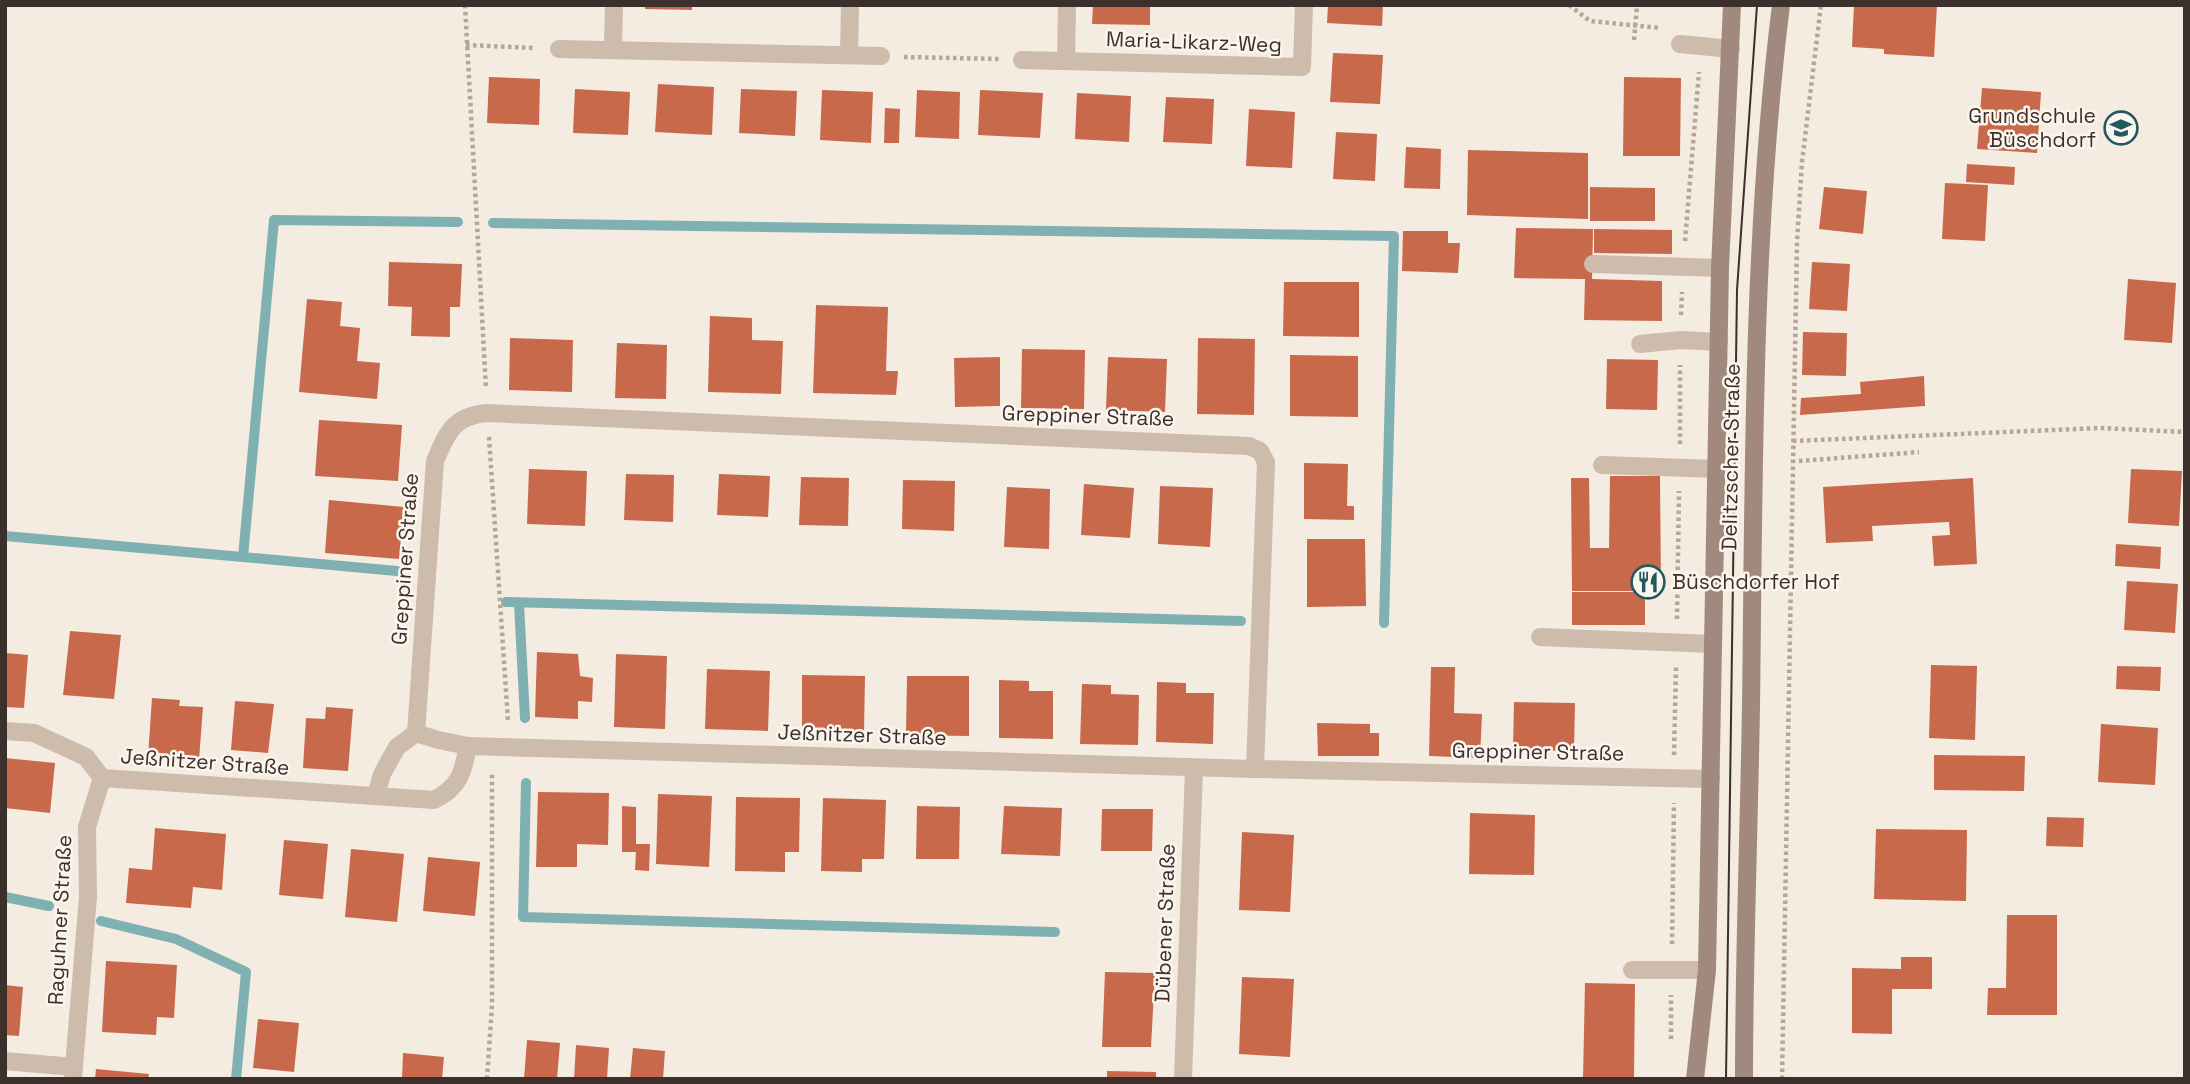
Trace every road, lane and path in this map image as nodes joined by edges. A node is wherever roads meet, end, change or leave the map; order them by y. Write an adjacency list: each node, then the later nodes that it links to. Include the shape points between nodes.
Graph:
1 (464, 5): 15 (path)
2 (614, 5): 17 (street)
3 (850, 5): 20 (street)
4 (1067, 5): 23 (street)
5 (1304, 5): 23 (street, Maria-Likarz-Weg, via 1302,67)
6 (1569, 5): 11 (path, via 1590,21)
7 (1637, 5): 11 (path)
8 (1732, 5): 19 (main road, Delitzscher Straße)
9 (1781, 5): 60 (main road, Delitzscher Straße, via 1759,241)
10 (1821, 5): 32 (path, via 1801,175)
11 (1635, 26): 12 (path); 13 (path)
12 (1663, 28)
13 (1634, 40)
14 (1680, 44): 16 (street)
15 (466, 45): 18 (path); 30 (path)
16 (1701, 47): 19 (street); 25 (path)
17 (613, 48): 18 (street); 20 (street)
18 (559, 49)
19 (1731, 49): 26 (main road, Delitzscher Straße)
20 (849, 55): 21 (street)
21 (881, 56): 22 (path)
22 (1022, 60): 23 (street, Maria-Likarz-Weg)
23 (1066, 61)
24 (1592, 264): 25 (street)
25 (1683, 266): 26 (street); 27 (path)
26 (1720, 268): 28 (main road, Delitzscher Straße)
27 (1681, 340): 28 (street); 29 (street); 36 (path)
28 (1719, 342): 37 (main road, Delitzscher Straße)
29 (1640, 344)
30 (487, 413): 42 (street, Greppiner Straße, via 471,415 448,430 435,461); 44 (path); 46 (street, Greppiner Straße, via 1249,446 1260,451 1266,462)
31 (2185, 432): 32 (path, via 2100,428)
32 (1793, 441): 61 (path)
33 (1919, 452): 34 (path)
34 (1799, 461)
35 (1602, 465): 36 (street)
36 (1679, 468): 37 (street); 39 (path)
37 (1716, 469): 40 (main road, Delitzscher Straße)
38 (1540, 637): 39 (street)
39 (1676, 643): 40 (street); 48 (path)
40 (1713, 645): 49 (main road, Delitzscher Straße)
41 (5, 731): 47 (street, Jeßnitzer Straße, via 34,733 86,757)
42 (416, 733): 43 (street, Jeßnitzer Straße); 50 (street, via 397,747)
43 (468, 746): 44 (street, Jeßnitzer Straße); 50 (street, Jeßnitzer Straße, via 463,770 449,793 434,800)
44 (501, 746): 45 (street, Jeßnitzer Straße); 57 (path)
45 (1194, 768): 46 (street, Jeßnitzer Straße); 58 (street, Dübener Straße)
46 (1255, 769): 48 (street, Greppiner Straße)
47 (102, 778): 50 (street, Jeßnitzer Straße); 56 (street, Raguhner Straße, via 87,827 88,897)
48 (1674, 778): 49 (street, Greppiner Straße); 53 (path)
49 (1711, 779): 52 (main road, Delitzscher Straße)
50 (376, 795)
51 (1632, 970): 53 (street)
52 (1707, 970): 53 (street); 59 (main road, Delitzscher Straße)
53 (1672, 971): 54 (path)
54 (1671, 1052)
55 (5, 1061): 56 (street, Raguhner Straße)
56 (73, 1073)
57 (487, 1079)
58 (1183, 1079)
59 (1695, 1079)
60 (1744, 1079)
61 (1782, 1079)

